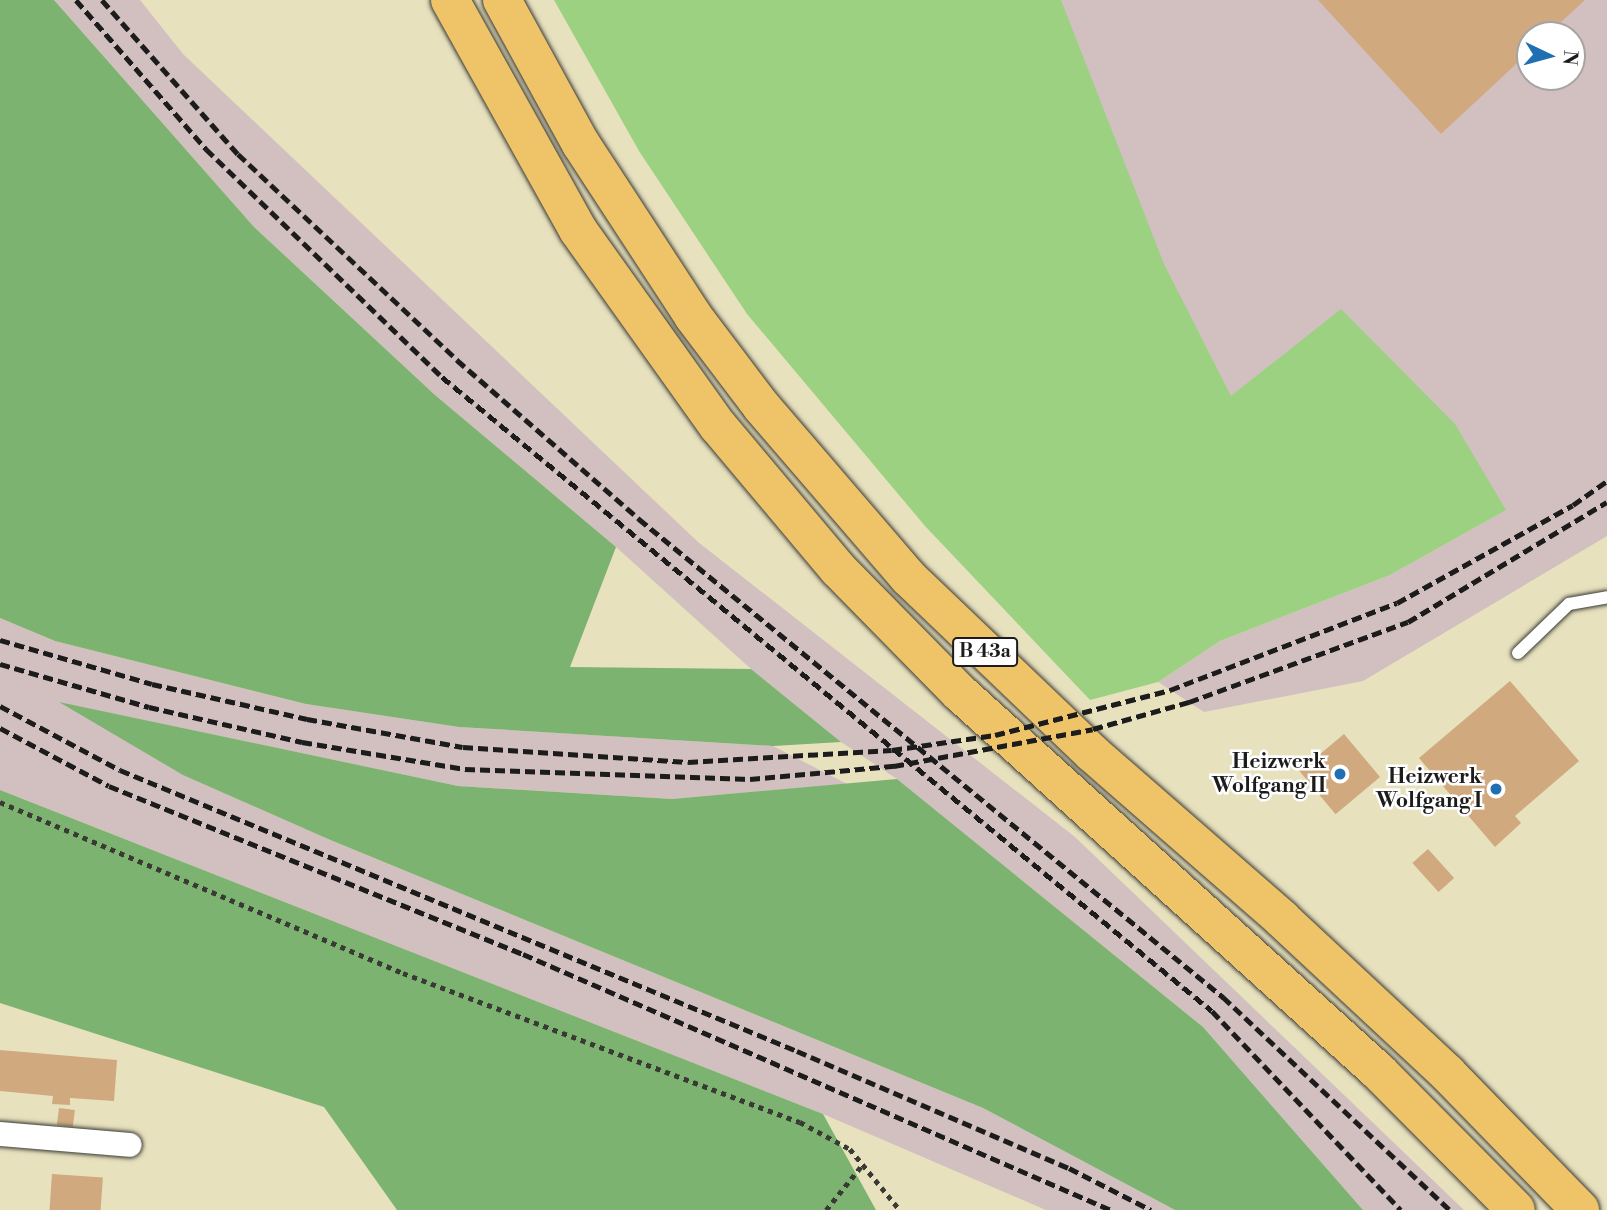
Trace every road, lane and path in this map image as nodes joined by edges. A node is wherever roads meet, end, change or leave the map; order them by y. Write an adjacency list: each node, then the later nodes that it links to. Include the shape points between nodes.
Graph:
1 (450, 0): 11 (highway, B 43a, via 578,230 718,426 838,569 960,693 1379,1072)
2 (502, 0): 12 (highway, B 43a, via 581,144 693,316 761,406 909,578 1093,753 1282,919 1447,1073)
3 (1607, 597): 4 (lane, via 1569,604)
4 (1518, 653)
5 (0, 802): 8 (path, via 403,973 800,1122 850,1149)
6 (0, 1134): 7 (street)
7 (130, 1145)
8 (863, 1164): 9 (path); 10 (path)
9 (826, 1210)
10 (900, 1210)
11 (1516, 1210)
12 (1580, 1210)

